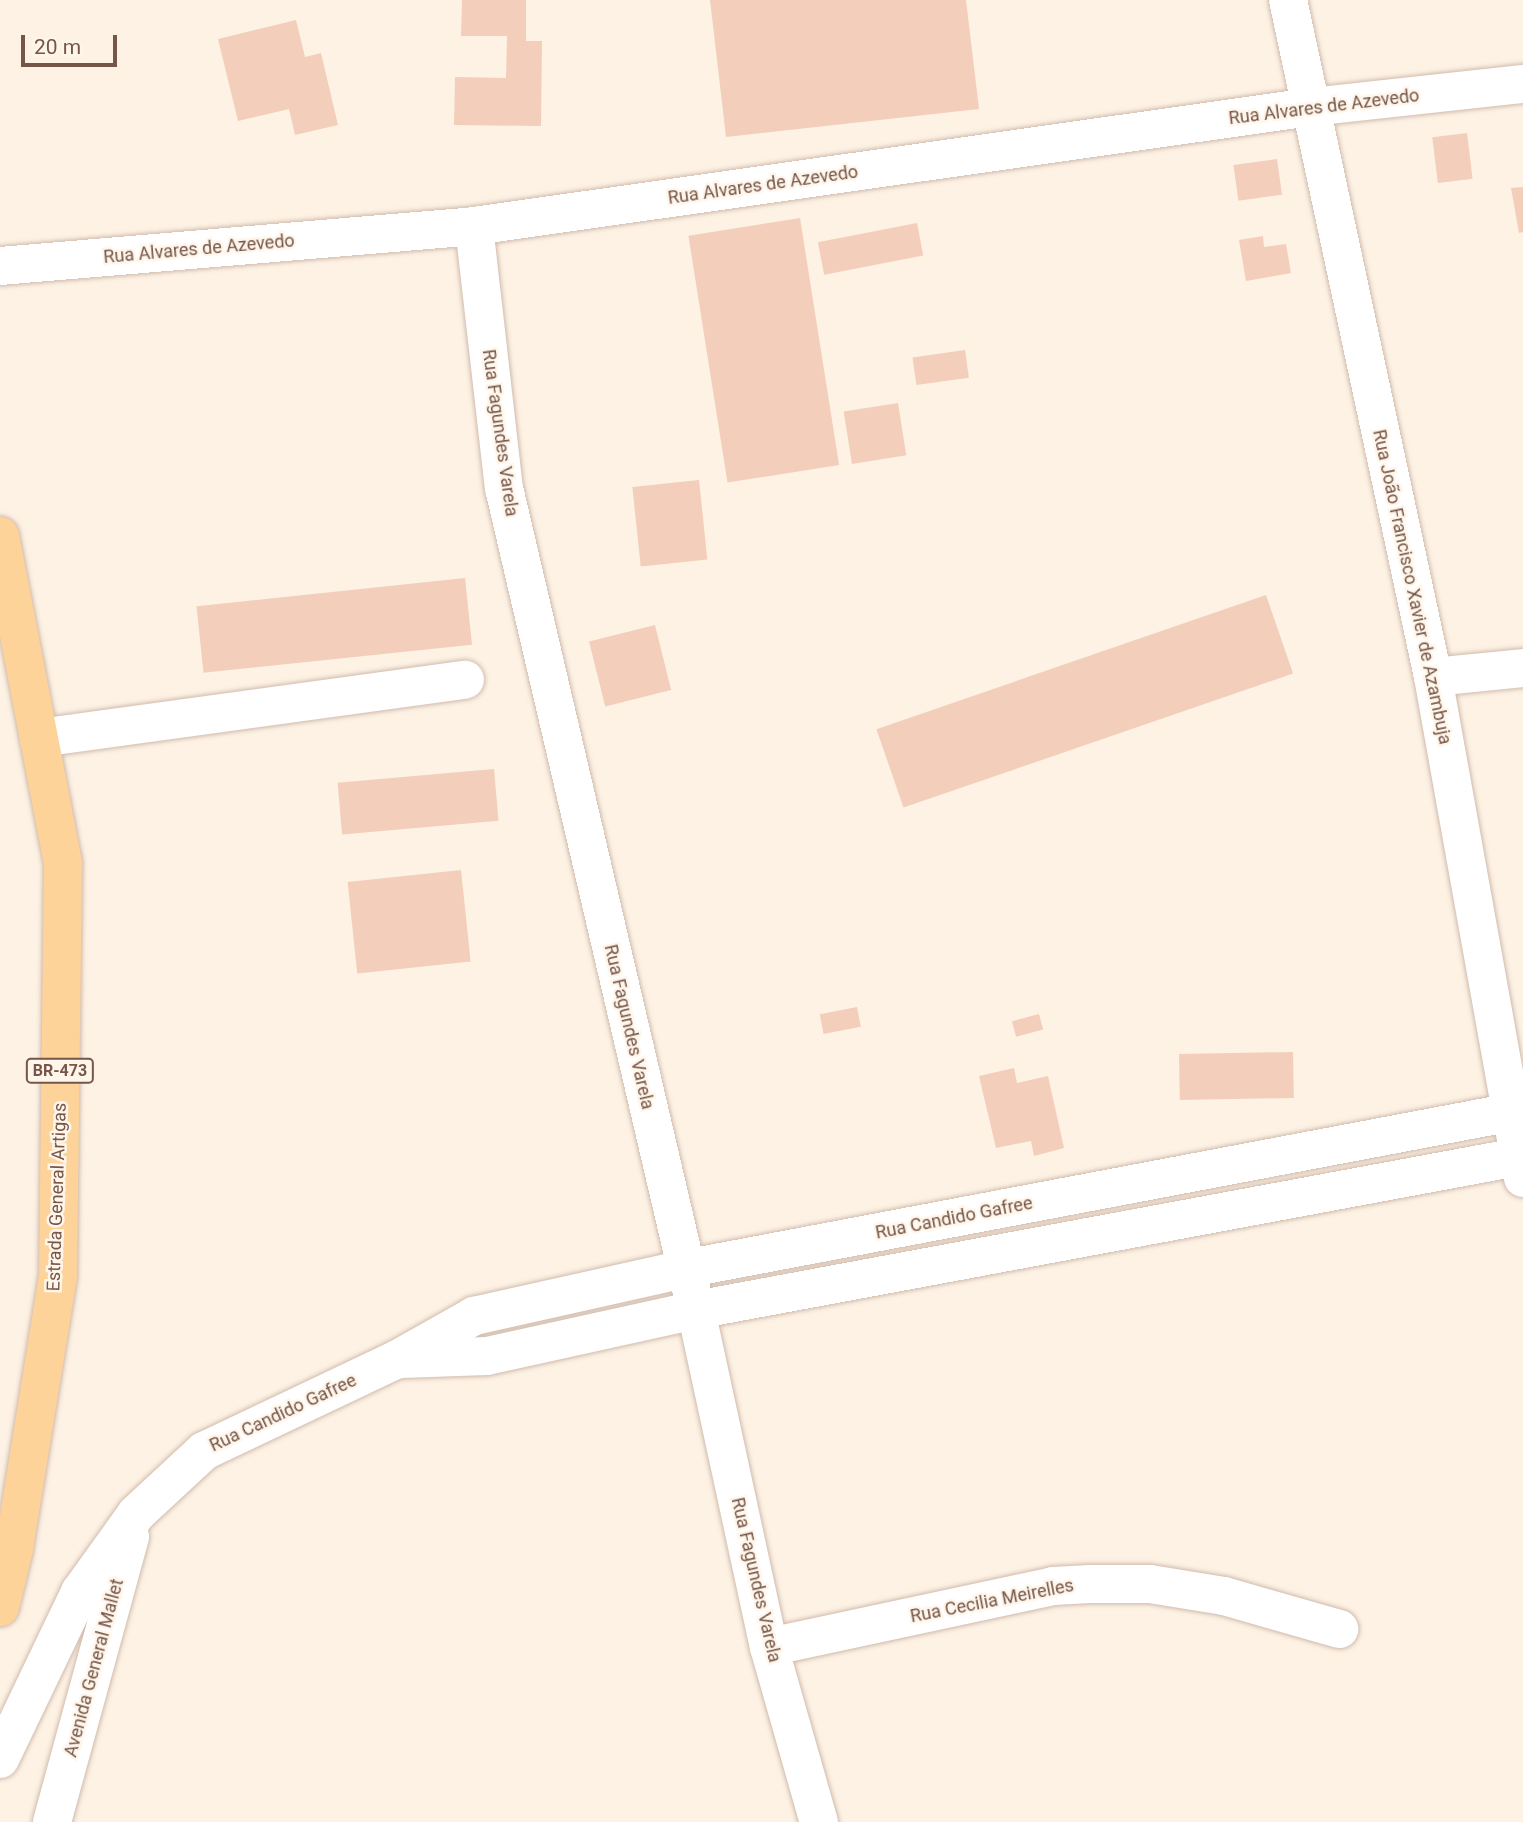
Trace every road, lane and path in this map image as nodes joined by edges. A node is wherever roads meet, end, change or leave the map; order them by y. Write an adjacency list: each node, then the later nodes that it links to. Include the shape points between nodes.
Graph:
1 (1288, 0): 3 (street, Rua João Francisco Xavier de Azambuja)
2 (1523, 84): 3 (street, Rua Alvares de Azevedo)
3 (1310, 107): 4 (street, Rua Alvares de Azevedo); 8 (street, Rua João Francisco Xavier de Azambuja)
4 (474, 226): 5 (street, Rua Alvares de Azevedo); 13 (street, Rua Fagundes Varela, via 504,488)
5 (0, 266)
6 (0, 536): 10 (main road, Estrada General Artigas / BR-473)
7 (1523, 668): 8 (street)
8 (1433, 677): 11 (street, Rua João Francisco Xavier de Azambuja)
9 (465, 680): 10 (street)
10 (39, 738): 17 (main road, Estrada General Artigas / BR-473, via 63,864 58,1276 14,1549)
11 (1517, 1111): 12 (street, Rua João Francisco Xavier de Azambuja); 13 (street, Rua Candido Gafree)
12 (1521, 1164): 14 (street, Rua Candido Gafree)
13 (684, 1269): 14 (street, Rua Fagundes Varela); 15 (street, Rua Candido Gafree, via 474,1316)
14 (696, 1310): 15 (street, Rua Candido Gafree, via 487,1356); 19 (street, Rua Fagundes Varela)
15 (396, 1360): 16 (street, Rua Candido Gafree, via 204,1451)
16 (136, 1514): 20 (street, Rua Candido Gafree, via 80,1592); 21 (street, Avenida General Mallet)
17 (0, 1606)
18 (1339, 1629): 19 (street, Rua Cecilia Meirelles, via 1224,1596 1150,1584 1090,1584 1053,1586)
19 (769, 1647): 22 (street, Rua Fagundes Varela)
20 (0, 1759)
21 (51, 1821)
22 (820, 1822)

